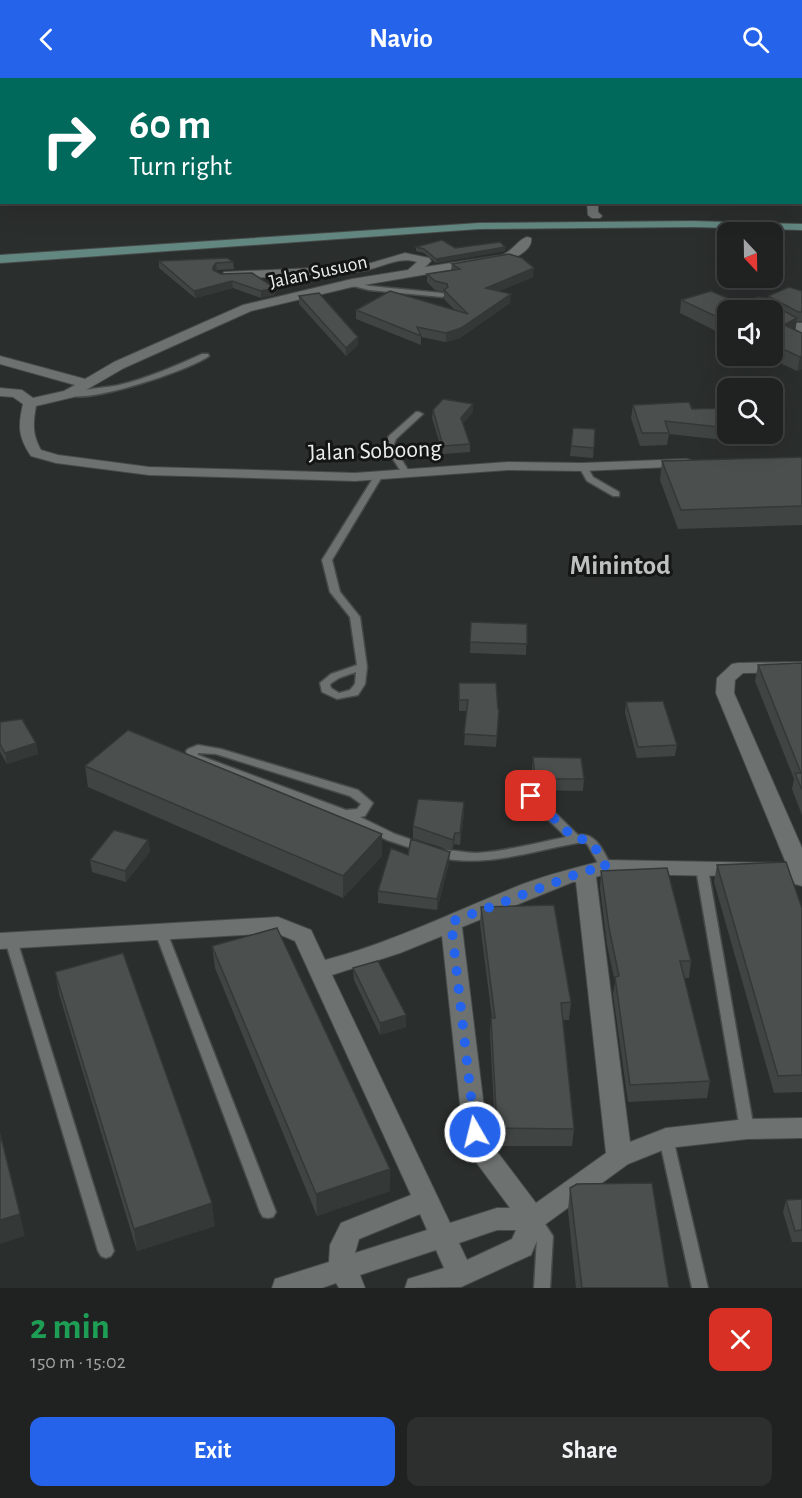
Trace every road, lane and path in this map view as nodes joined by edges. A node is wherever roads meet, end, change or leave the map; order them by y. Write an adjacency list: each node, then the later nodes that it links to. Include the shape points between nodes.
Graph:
1 (593, 204): 2 (street, via 592,213)
2 (596, 216): 3 (main road); 6 (main road, via 364,225)
3 (802, 221)
4 (802, 227): 8 (main road, via 479,226)
5 (527, 240): 7 (street, via 517,253)
6 (0, 250)
7 (506, 258): 9 (lane); 10 (street)
8 (0, 259)
9 (522, 262)
10 (412, 273): 11 (street, Jalan Susuon, via 425,261 420,257 312,274); 12 (street, Jalan Susuon)
11 (221, 275)
12 (352, 283): 13 (lane); 18 (street, Jalan Susuon, via 248,308 119,365)
13 (442, 295)
14 (795, 324): 15 (lane)
15 (802, 331)
16 (205, 356): 20 (lane, via 111,390)
17 (0, 360): 18 (street)
18 (89, 384): 20 (street, Jalan Susuon)
19 (0, 392): 21 (street, via 17,393)
20 (69, 394): 21 (street, Jalan Susuon)
21 (30, 403): 26 (street, Jalan Soboong, via 25,426 28,440 36,453 56,459 149,471)
22 (419, 414): 25 (lane, via 392,438 389,446)
23 (705, 463): 24 (street, Jalan Soboong)
24 (583, 466): 25 (street, Jalan Soboong); 27 (lane, via 590,480)
25 (406, 473): 26 (street, Jalan Soboong)
26 (379, 475): 28 (lane, via 327,560 335,592 356,617)
27 (616, 494)
28 (362, 667)
29 (802, 667): 35 (street, via 738,668 726,678 725,693)
30 (531, 796): 32 (lane)
31 (345, 814): 31 (lane, via 193,757 192,751 217,751 354,793 367,803 361,813); 32 (lane, via 391,837 453,858)
32 (575, 839): 33 (lane, via 591,841)
33 (596, 869): 34 (street); 36 (street); 43 (street)
34 (702, 869): 35 (street); 41 (lane)
35 (801, 874)
36 (451, 922): 39 (street, via 380,953); 46 (street, via 475,1132 485,1155)
37 (161, 932): 38 (street); 39 (street, via 278,925 303,936); 45 (lane)
38 (6, 940): 47 (lane)
39 (319, 970): 44 (street)
40 (802, 1128): 41 (street)
41 (747, 1129): 42 (street)
42 (666, 1138): 43 (street); 53 (lane)
43 (619, 1157): 46 (street)
44 (425, 1201): 48 (street); 49 (street, via 350,1231 343,1243)
45 (268, 1212)
46 (533, 1219): 48 (street, via 522,1247); 49 (street, via 497,1219); 52 (lane, via 545,1236)
47 (106, 1251)
48 (461, 1275): 51 (street)
49 (347, 1278): 50 (street)
50 (285, 1288)
51 (418, 1288)
52 (542, 1288)
53 (700, 1288)

